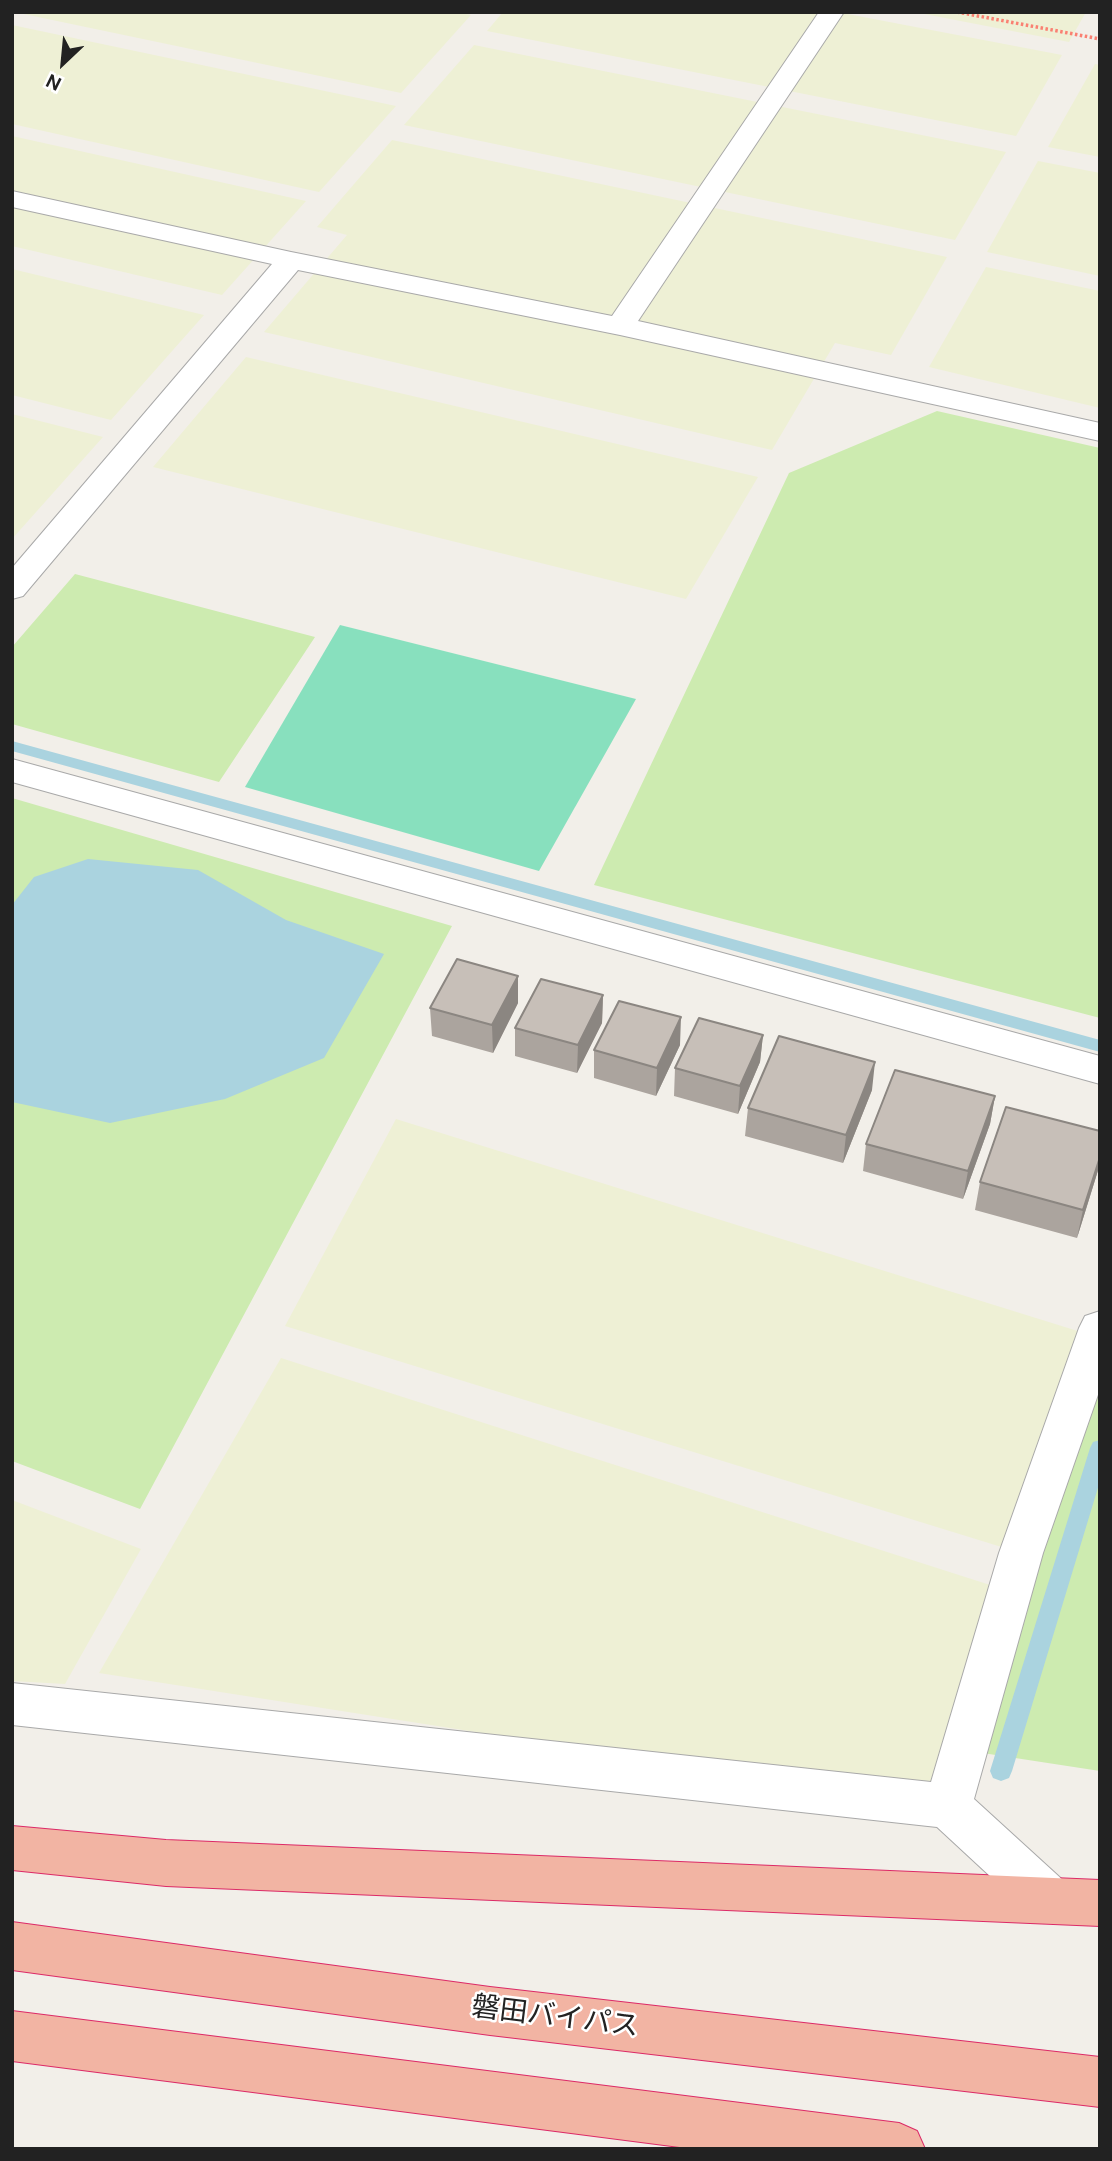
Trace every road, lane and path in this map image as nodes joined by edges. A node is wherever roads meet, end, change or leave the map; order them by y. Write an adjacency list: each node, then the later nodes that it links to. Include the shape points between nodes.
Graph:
1 (832, 12): 6 (street)
2 (957, 12): 3 (path)
3 (1100, 39)
4 (12, 199): 5 (street)
5 (291, 260): 6 (street); 8 (street)
6 (620, 326): 7 (street)
7 (1100, 432)
8 (12, 589)
9 (12, 770): 10 (street)
10 (1100, 1070)
11 (1100, 1328): 13 (street, via 1021,1553)
12 (12, 1704): 13 (street)
13 (948, 1806): 15 (street)
14 (12, 1848): 15 (highway, via 166,1863)
15 (1049, 1899): 16 (highway)
16 (1100, 1903)
17 (12, 1946): 19 (highway, 磐田バイパス, via 490,2011)
18 (12, 2036): 20 (highway)
19 (1100, 2081)
20 (899, 2149)

